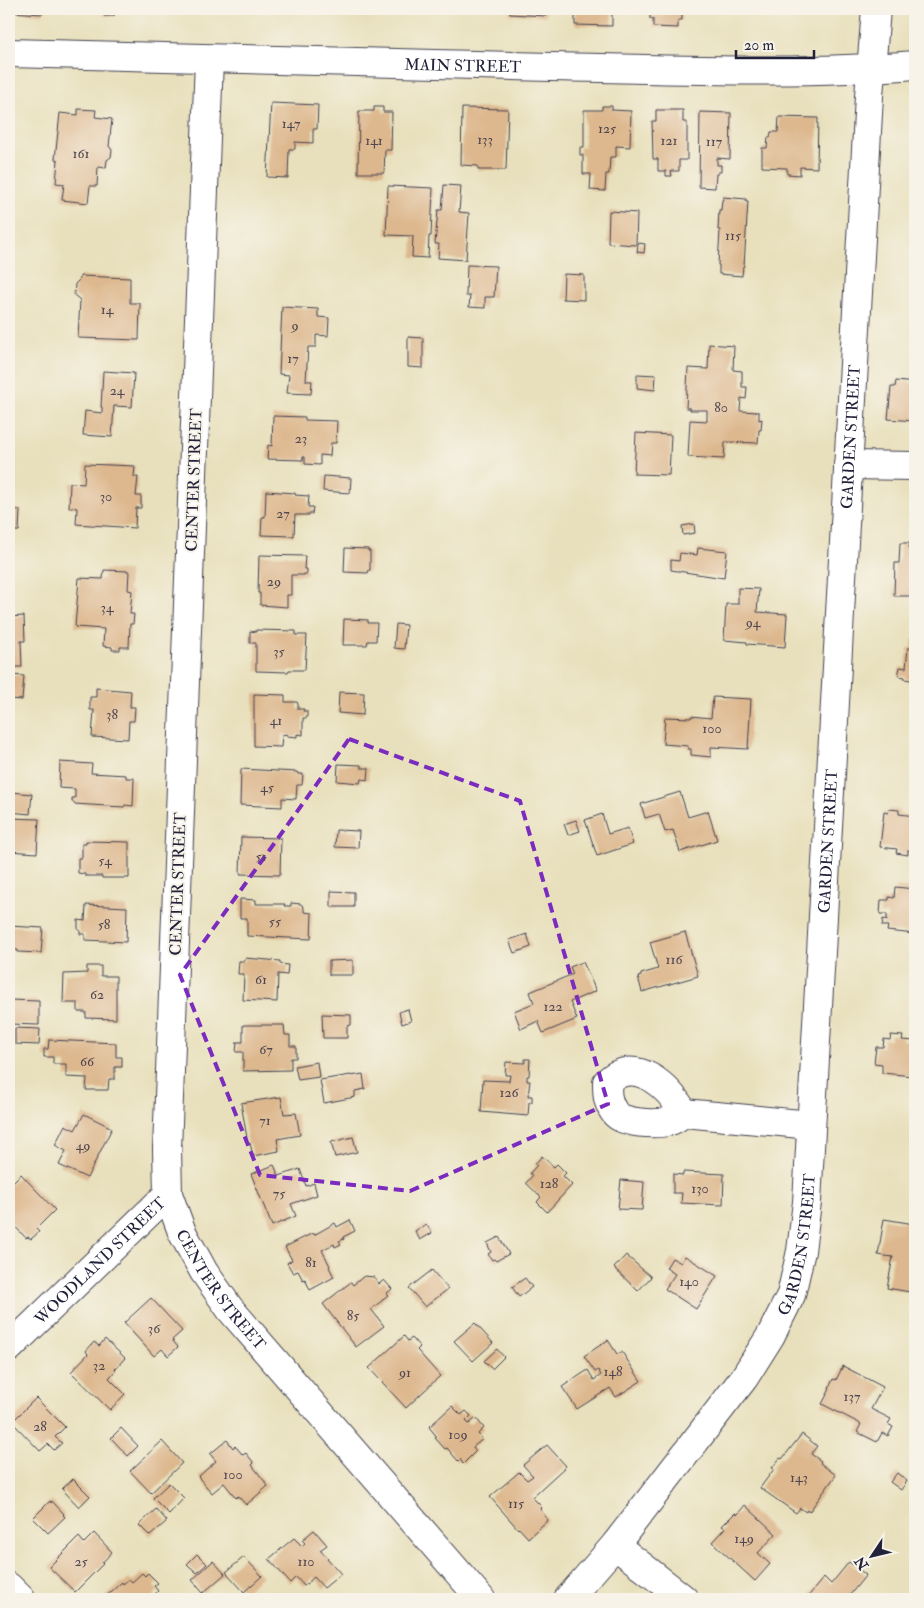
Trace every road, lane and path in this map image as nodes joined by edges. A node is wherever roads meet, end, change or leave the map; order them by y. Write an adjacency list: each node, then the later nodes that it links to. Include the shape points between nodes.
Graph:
1 (876, 9): 5 (street, GARDEN STREET)
2 (9, 53): 3 (street, MAIN STREET)
3 (209, 60): 5 (street, MAIN STREET, via 740,70); 10 (street, CENTER STREET, via 167,1149)
4 (915, 65): 5 (street, MAIN STREET)
5 (871, 68): 6 (street, GARDEN STREET)
6 (848, 465): 7 (street); 9 (street, GARDEN STREET)
7 (915, 466)
8 (684, 1114): 9 (street)
9 (811, 1126): 12 (street, GARDEN STREET, via 801,1251 791,1295 744,1378)
10 (168, 1194): 11 (street, WOODLAND STREET); 15 (street, CENTER STREET, via 182,1232 204,1272 230,1308)
11 (9, 1348)
12 (615, 1545): 16 (street, GARDEN STREET); 17 (street)
13 (9, 1587): 14 (street)
14 (21, 1599)
15 (481, 1599)
16 (568, 1599)
17 (684, 1599)

